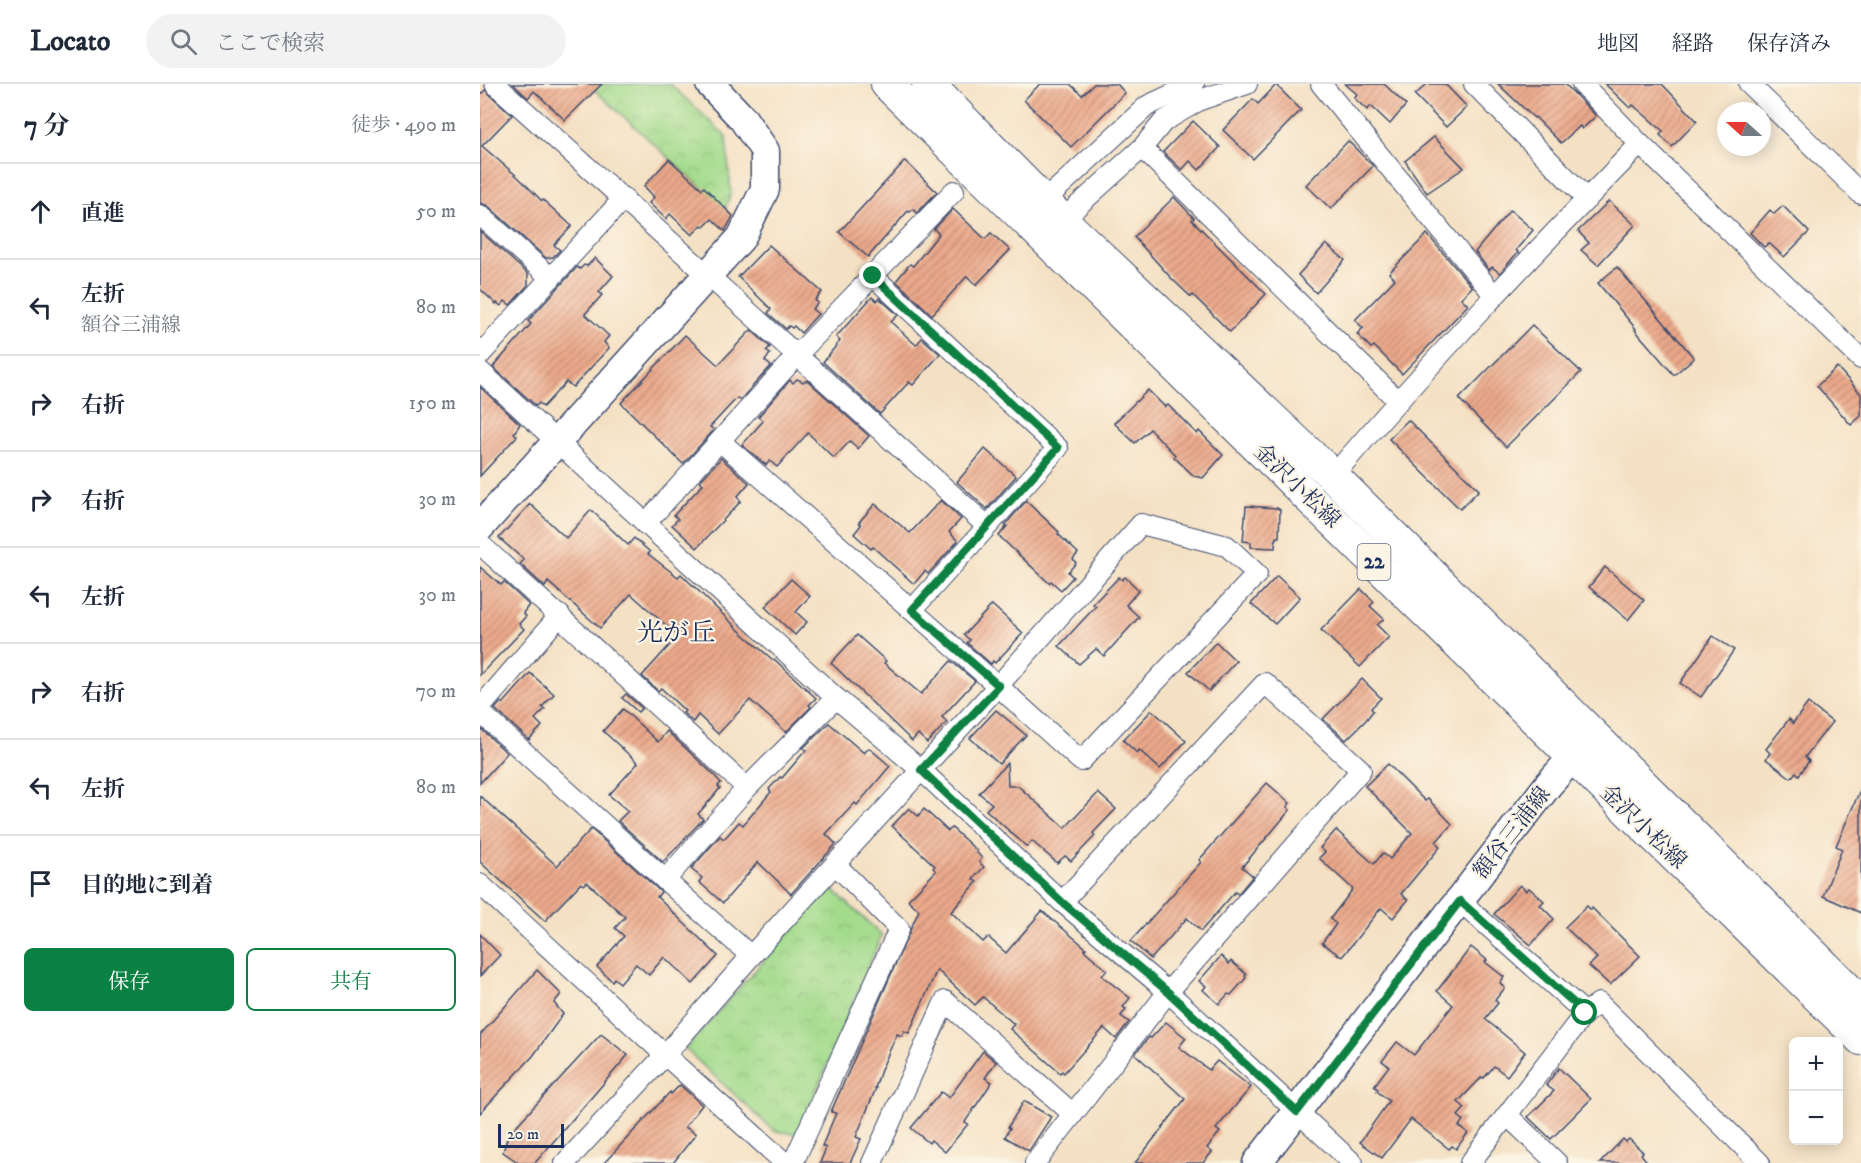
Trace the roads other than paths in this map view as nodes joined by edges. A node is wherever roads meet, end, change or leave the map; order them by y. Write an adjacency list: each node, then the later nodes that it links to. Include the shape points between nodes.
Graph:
1 (495, 84): 15 (street)
2 (710, 84): 19 (street, via 743,119 765,151 765,189 741,238)
3 (887, 84): 41 (main road, 金沢小松線 / 22)
4 (928, 84): 17 (main road, 金沢小松線 / 22)
5 (1194, 84): 17 (street, via 1147,106)
6 (1247, 84): 12 (street, via 1200,100 1164,121)
7 (1322, 84): 22 (street)
8 (1474, 84): 16 (street)
9 (1582, 84): 11 (street)
10 (1749, 84): 14 (street)
11 (1640, 144): 16 (street); 25 (street)
12 (1142, 148): 17 (street); 27 (street)
13 (954, 191): 20 (street)
14 (1861, 194)
15 (624, 198): 19 (street); 21 (street)
16 (1587, 199): 22 (street)
17 (1053, 210): 30 (main road, 金沢小松線 / 22)
18 (480, 215): 21 (street)
19 (707, 274): 24 (street); 29 (street)
20 (873, 276): 24 (street); 32 (street, via 1058,448)
21 (551, 278): 23 (street)
22 (1494, 295): 27 (street)
23 (480, 355)
24 (797, 355): 28 (street); 32 (street)
25 (1861, 359)
26 (480, 371): 29 (street)
27 (1397, 400): 30 (street)
28 (720, 441): 31 (street); 35 (street)
29 (556, 442): 31 (street); 33 (street)
30 (1333, 476): 40 (main road, 金沢小松線 / 22)
31 (645, 524): 38 (street)
32 (987, 526): 35 (street)
33 (480, 527)
34 (480, 544): 36 (street)
35 (912, 610): 37 (street)
36 (560, 615): 39 (street); 43 (street)
37 (999, 686): 37 (street, via 1081,760 1257,574 1227,546 1141,524); 42 (street)
38 (836, 698): 42 (street); 43 (street)
39 (480, 710): 45 (street)
40 (1593, 734): 41 (street, 額谷三浦線); 51 (main road, 金沢小松線 / 22)
41 (1572, 757): 47 (street, 額谷三浦線); 53 (main road, 金沢小松線 / 22)
42 (921, 770): 44 (street); 48 (street)
43 (747, 788): 45 (street)
44 (835, 864): 49 (street); 60 (street, via 899,928)
45 (665, 880): 49 (street)
46 (480, 884): 54 (street)
47 (1460, 901): 52 (street); 55 (street, 額谷三浦線)
48 (1062, 902): 50 (street); 50 (street, via 1265,682 1361,770)
49 (751, 956): 54 (street)
50 (1168, 992): 55 (street); 56 (street)
51 (1861, 1002)
52 (1585, 1013): 57 (street); 67 (street, via 1599,1003)
53 (1861, 1039)
54 (665, 1055): 58 (street); 59 (street)
55 (1297, 1112): 63 (street, 額谷三浦線); 64 (street)
56 (1073, 1114): 61 (street, via 945,1001); 62 (street)
57 (1507, 1115): 65 (street); 66 (street)
58 (565, 1163)
59 (785, 1163)
60 (793, 1163)
61 (872, 1163)
62 (1035, 1163)
63 (1257, 1163)
64 (1353, 1163)
65 (1470, 1163)
66 (1557, 1163)
67 (1760, 1163)

